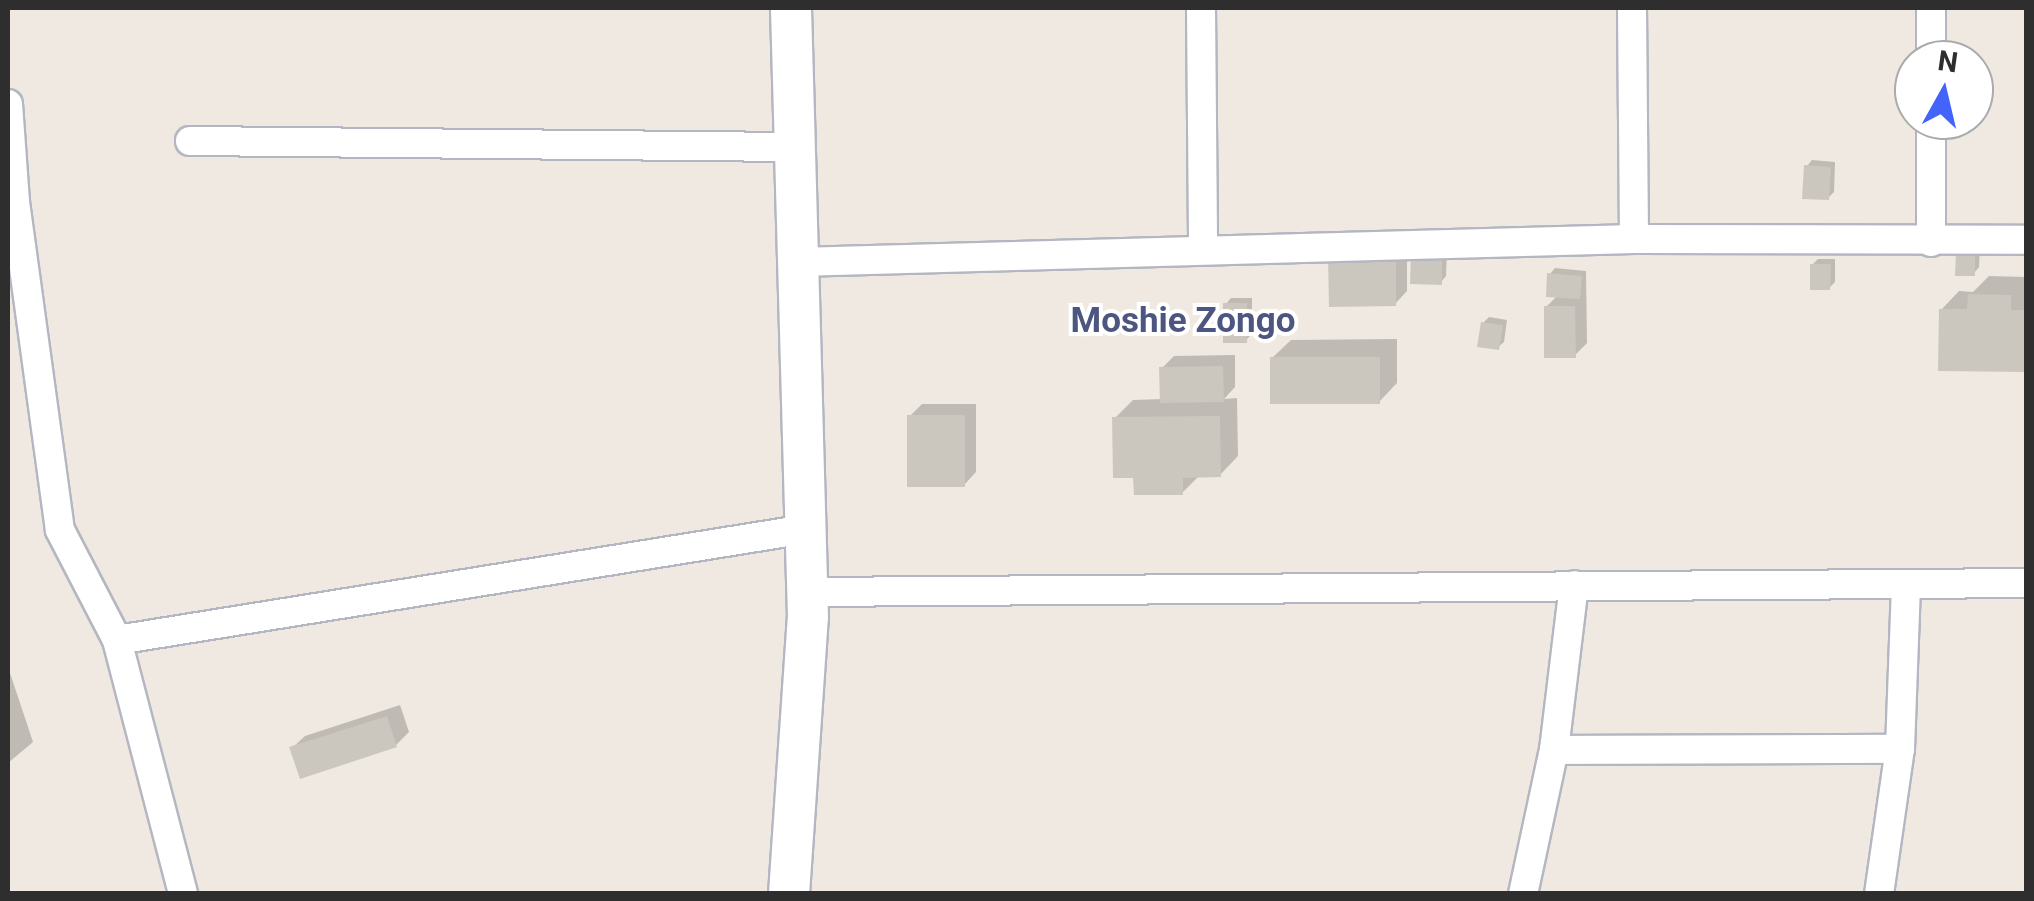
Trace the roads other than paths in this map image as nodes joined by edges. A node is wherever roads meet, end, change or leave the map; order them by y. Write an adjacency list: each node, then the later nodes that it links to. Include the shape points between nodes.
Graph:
1 (792, 8): 9 (street)
2 (1200, 8): 14 (street)
3 (1632, 8): 11 (street)
4 (1930, 8): 5 (street)
5 (1930, 40)
6 (8, 104): 10 (street)
7 (1930, 140): 13 (street)
8 (190, 141): 9 (street)
9 (796, 146): 15 (street)
10 (11, 202): 21 (street, via 60,530)
11 (1634, 239): 13 (street); 14 (street)
12 (2026, 240): 13 (street)
13 (1930, 242)
14 (1203, 249): 15 (street)
15 (798, 262): 16 (street)
16 (806, 529): 20 (street); 21 (street)
17 (2026, 583): 18 (street)
18 (1906, 584): 19 (street); 22 (street)
19 (1574, 585): 20 (street); 23 (street)
20 (806, 592): 25 (street)
21 (117, 640): 24 (street)
22 (1900, 749): 23 (street); 27 (street)
23 (1554, 750): 26 (street)
24 (183, 894)
25 (788, 894)
26 (1523, 894)
27 (1879, 894)

